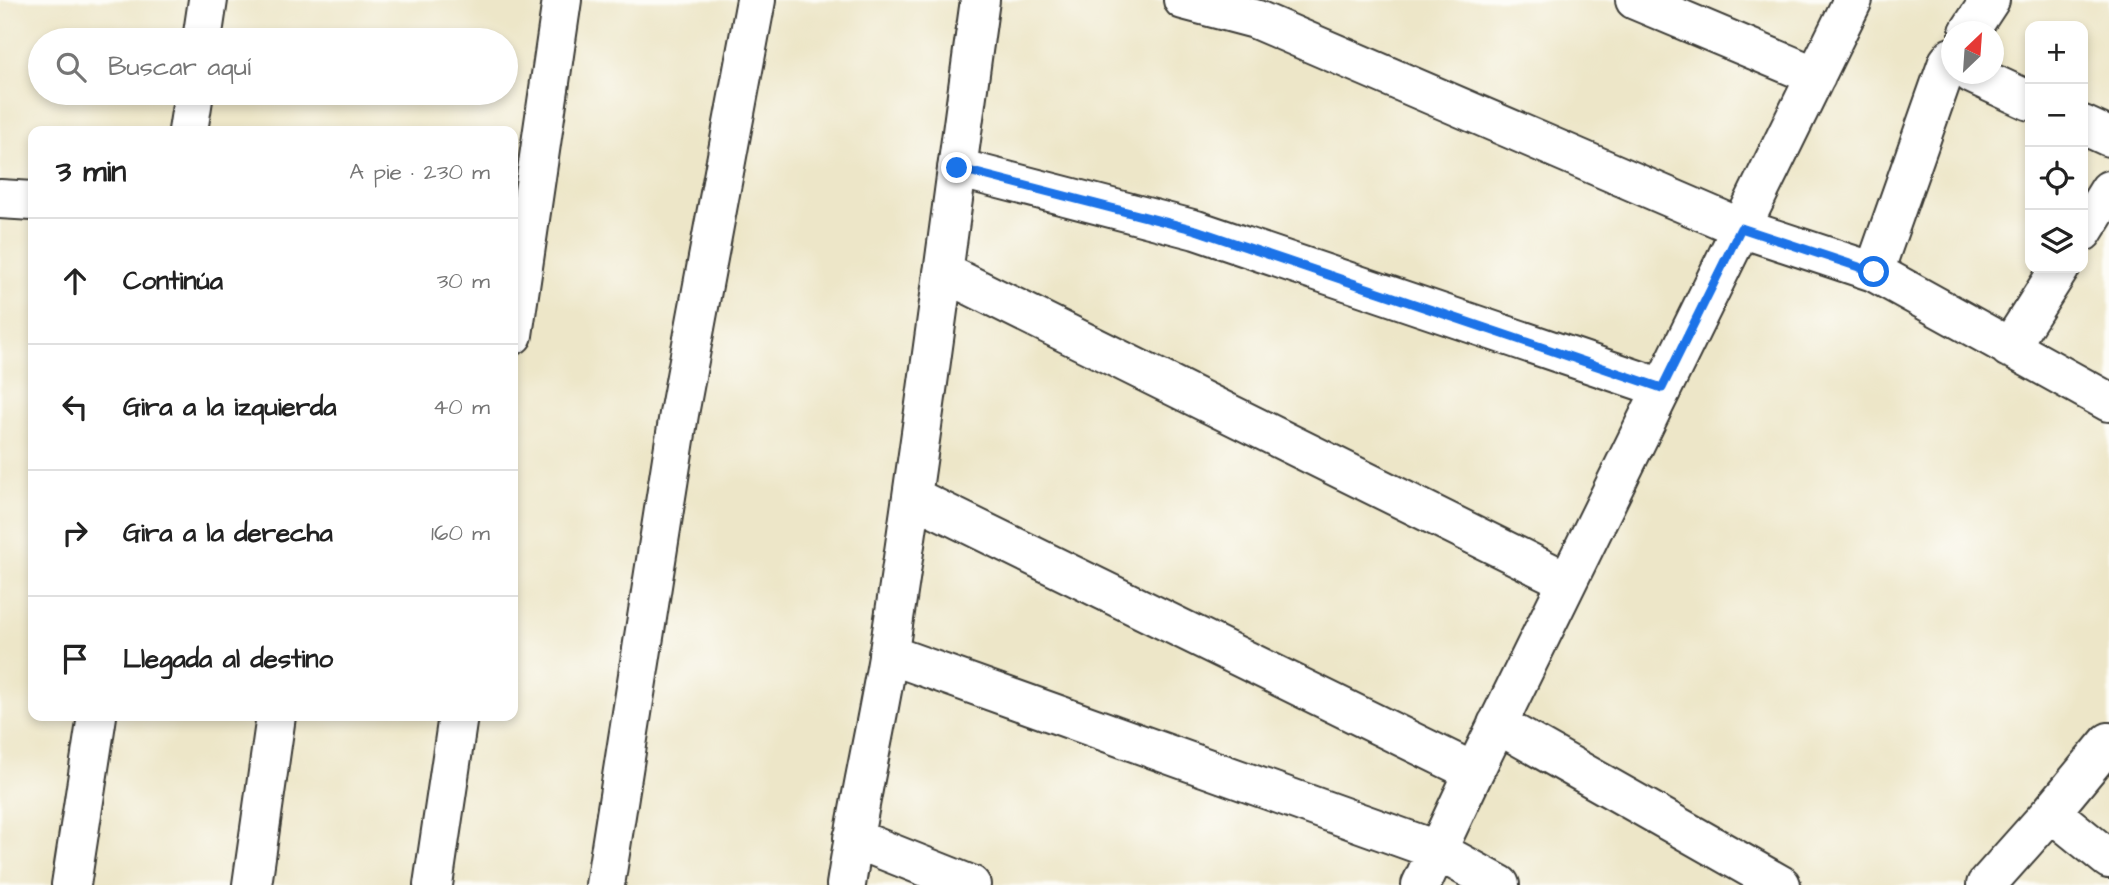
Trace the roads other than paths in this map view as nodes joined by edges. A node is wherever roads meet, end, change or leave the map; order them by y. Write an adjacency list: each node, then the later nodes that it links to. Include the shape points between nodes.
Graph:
1 (208, 0): 10 (street)
2 (562, 0): 28 (street)
3 (756, 0): 48 (street, via 679,414)
4 (980, 0): 19 (street)
5 (1183, 0): 24 (street, via 1255,19)
6 (1635, 0): 11 (street)
7 (1853, 0): 11 (street)
8 (1990, 0): 9 (street)
9 (1978, 21)
10 (204, 28)
11 (1815, 76): 24 (street)
12 (1948, 84): 26 (street)
13 (2002, 84): 14 (street)
14 (2025, 98)
15 (192, 105): 16 (street)
16 (189, 126)
17 (2088, 127): 18 (street)
18 (2109, 137)
19 (957, 168): 25 (street); 30 (street, via 1196,230)
20 (2109, 190): 23 (street)
21 (0, 200): 22 (street)
22 (28, 201)
23 (2088, 224)
24 (1741, 228): 26 (street); 30 (street)
25 (943, 272): 32 (street); 33 (street)
26 (1874, 272): 29 (street)
27 (2057, 273): 29 (street)
28 (518, 301)
29 (2009, 348): 31 (street)
30 (1662, 388): 33 (street)
31 (2109, 402)
32 (912, 497): 34 (street); 40 (street)
33 (1567, 581): 38 (street)
34 (888, 654): 42 (street); 43 (street)
35 (96, 721): 45 (street)
36 (275, 721): 46 (street)
37 (457, 721): 47 (street)
38 (1497, 724): 40 (street); 53 (street)
39 (2109, 742): 41 (street)
40 (1474, 772): 43 (street)
41 (2051, 812): 44 (street); 54 (street)
42 (853, 838): 49 (street); 50 (street)
43 (1436, 850): 51 (street); 52 (street)
44 (2109, 859)
45 (71, 885)
46 (251, 885)
47 (433, 885)
48 (605, 885)
49 (846, 885)
50 (971, 885)
51 (1421, 885)
52 (1500, 885)
53 (1780, 885)
54 (1986, 885)

